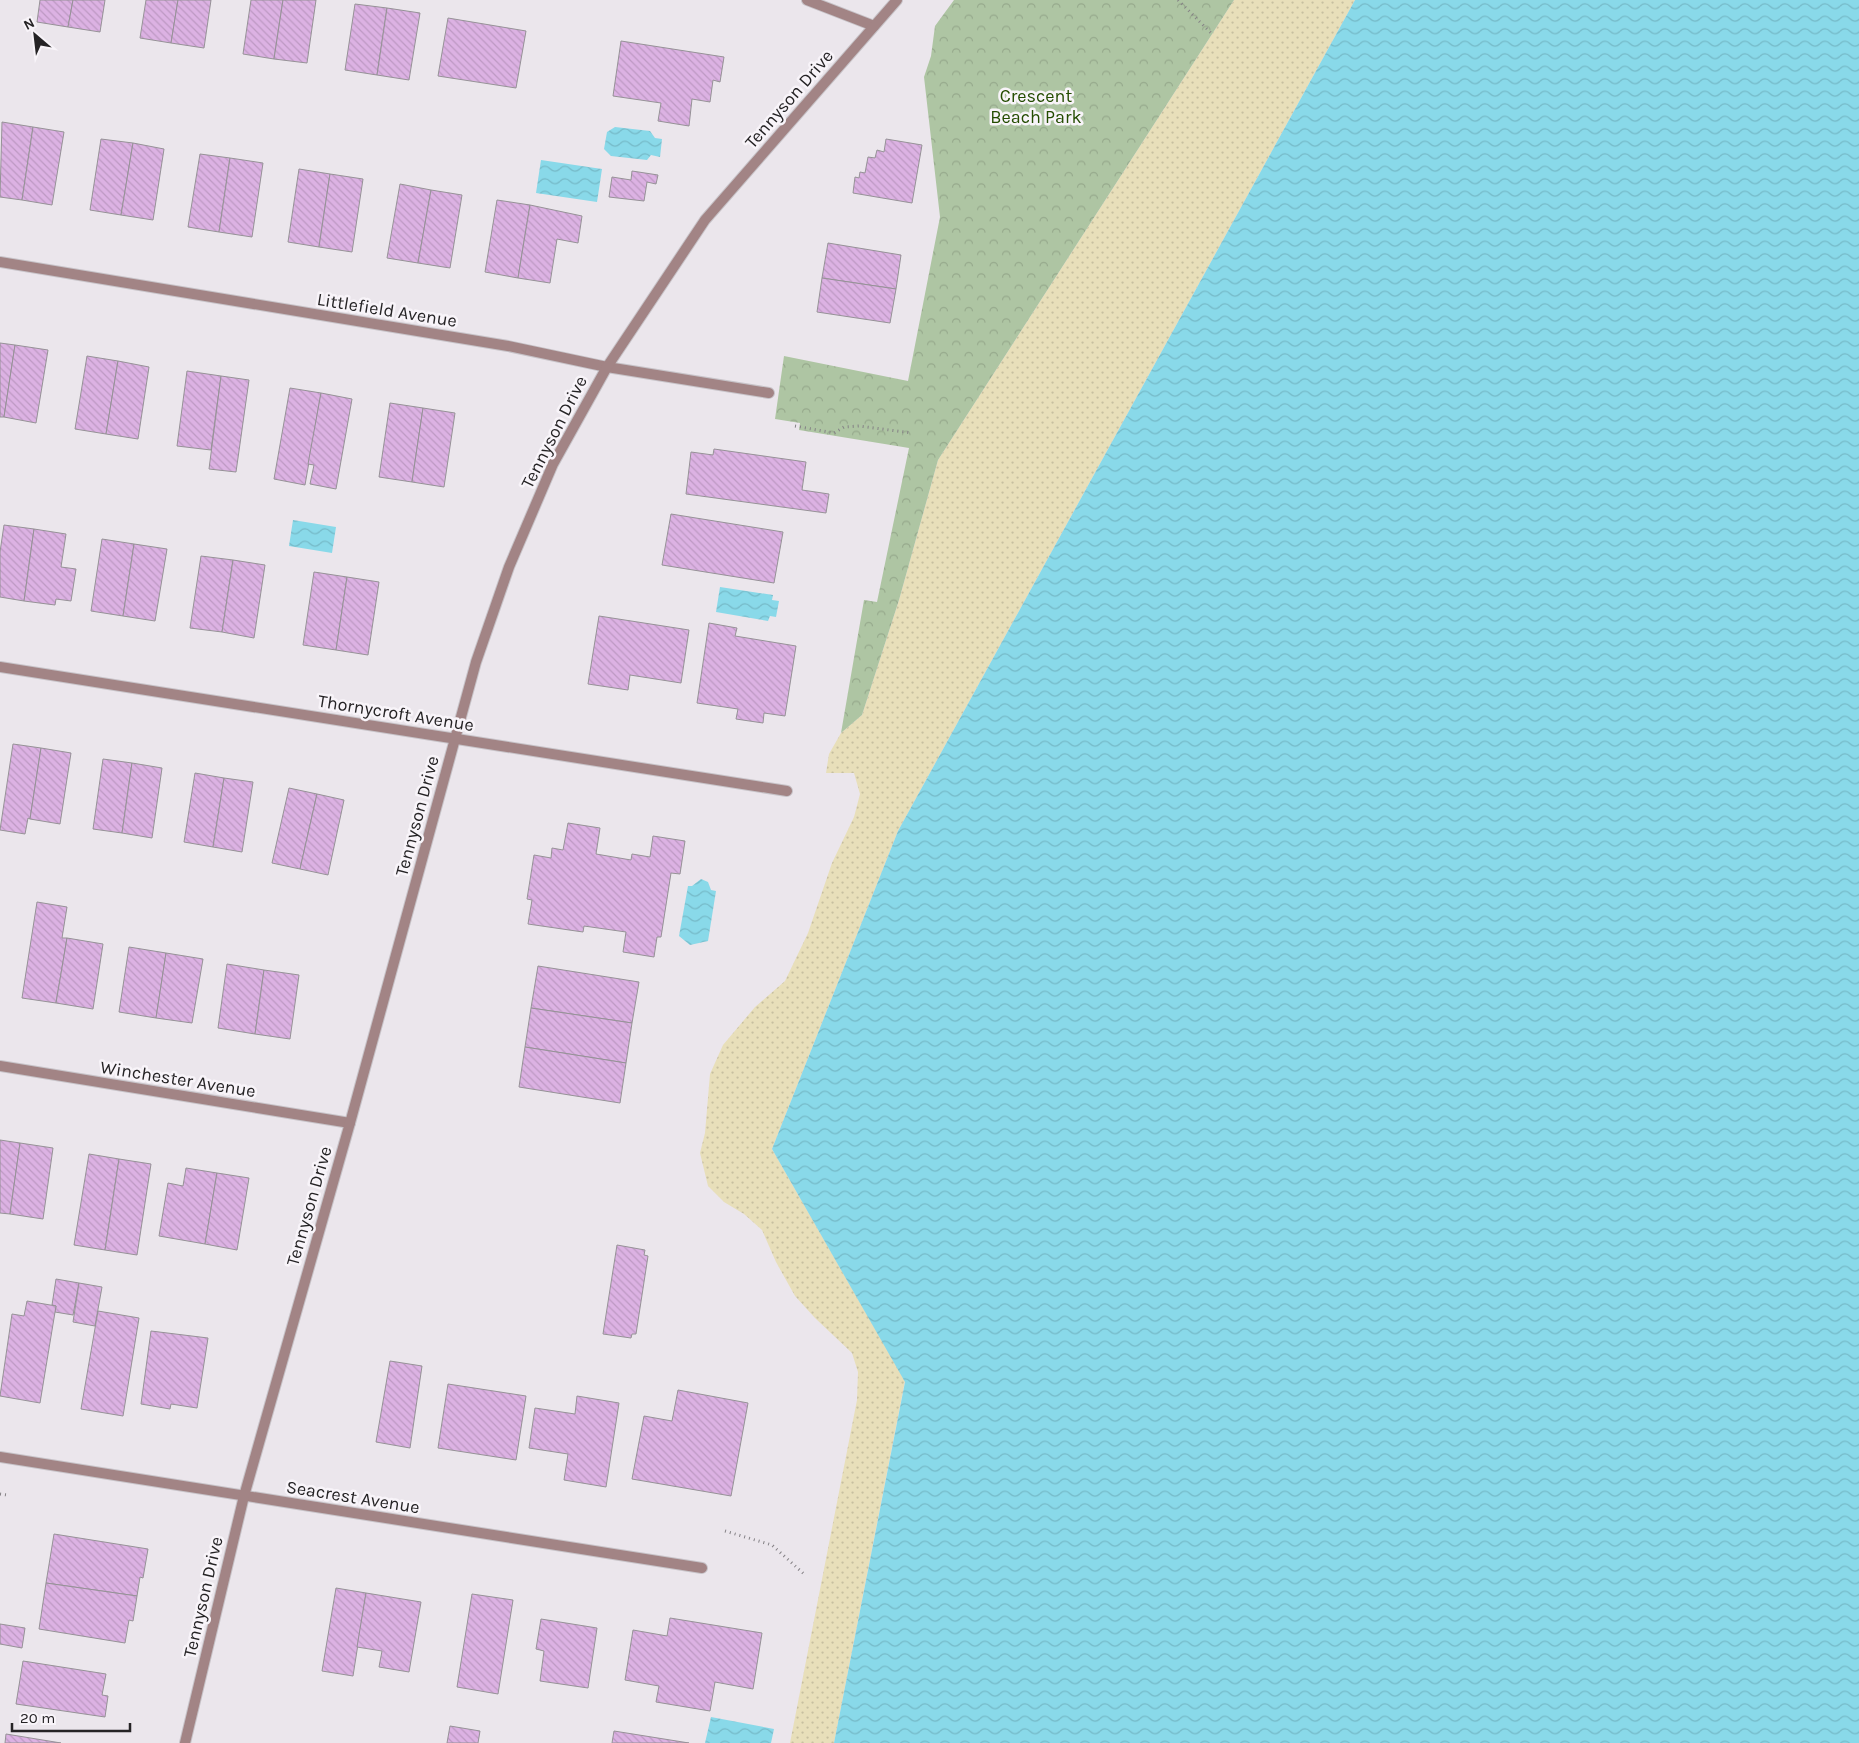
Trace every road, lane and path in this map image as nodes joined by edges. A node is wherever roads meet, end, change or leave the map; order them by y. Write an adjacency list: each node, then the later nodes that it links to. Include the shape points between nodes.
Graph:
1 (807, 0): 4 (street)
2 (897, 0): 4 (street, Tennyson Drive)
3 (1178, 0): 5 (path)
4 (874, 26): 7 (street, Tennyson Drive, via 705,220)
5 (1213, 35)
6 (0, 262): 7 (street, Littlefield Avenue, via 508,346)
7 (607, 367): 8 (street, Littlefield Avenue); 12 (street, Tennyson Drive, via 554,464 508,566 476,662)
8 (769, 393)
9 (795, 426): 10 (path, via 834,433 852,425)
10 (912, 433)
11 (0, 667): 12 (street, Thornycroft Avenue)
12 (456, 739): 13 (street, Thornycroft Avenue); 15 (street, Tennyson Drive)
13 (787, 792)
14 (0, 1066): 15 (street, Winchester Avenue)
15 (350, 1123): 19 (street, Tennyson Drive)
16 (0, 1457): 19 (street, Seacrest Avenue)
17 (0, 1494): 18 (path)
18 (7, 1495)
19 (244, 1496): 21 (street, Seacrest Avenue); 23 (street, Tennyson Drive)
20 (725, 1531): 22 (path, via 772,1545)
21 (702, 1568)
22 (804, 1574)
23 (186, 1743)

